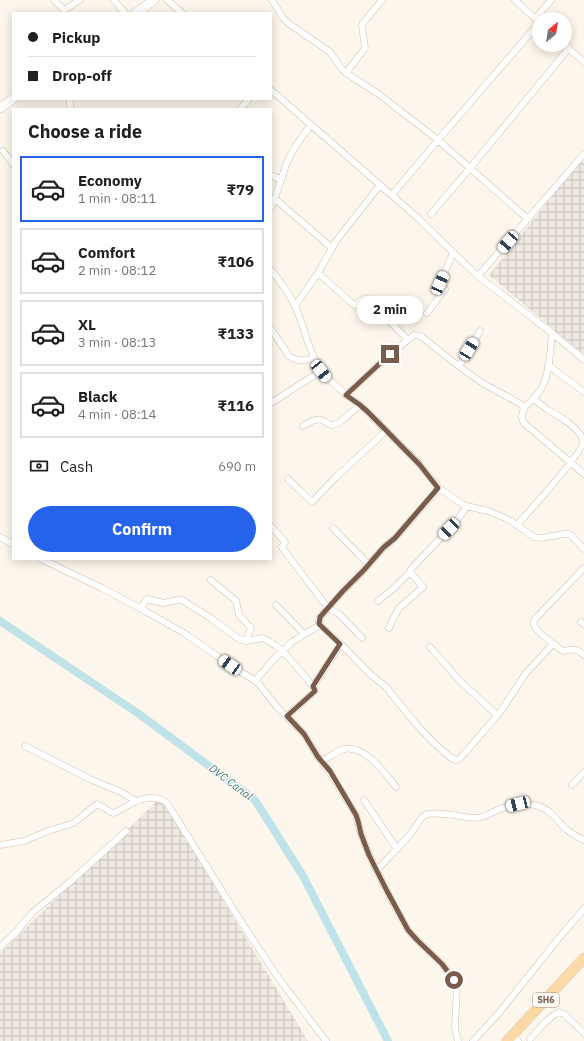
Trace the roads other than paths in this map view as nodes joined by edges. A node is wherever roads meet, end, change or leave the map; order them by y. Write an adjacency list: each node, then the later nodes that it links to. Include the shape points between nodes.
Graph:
1 (54, 0): 2 (street, via 65,10)
2 (80, 0)
3 (114, 0): 10 (street)
4 (154, 0): 11 (street)
5 (167, 0): 12 (street)
6 (272, 0): 19 (street, via 283,18 330,52)
7 (382, 0): 19 (street, via 363,23 365,48)
8 (515, 0): 14 (street)
9 (551, 0): 13 (street)
10 (124, 12)
11 (137, 12)
12 (181, 12)
13 (544, 12)
14 (532, 16)
15 (532, 28): 26 (street)
16 (572, 51): 18 (street)
17 (562, 52): 30 (street)
18 (584, 62)
19 (346, 73): 26 (street, via 380,94)
20 (272, 91): 25 (street)
21 (12, 100): 23 (street)
22 (248, 100): 24 (street)
23 (0, 108)
24 (241, 108)
25 (311, 125): 32 (street, via 292,153); 33 (street)
26 (438, 140): 30 (street); 34 (street)
27 (3, 151): 29 (street)
28 (584, 154): 38 (street)
29 (12, 163)
30 (470, 168): 37 (street); 38 (street)
31 (272, 176): 32 (street)
32 (281, 180): 35 (street)
33 (380, 185): 34 (street); 39 (street)
34 (392, 195): 40 (street)
35 (275, 199): 36 (street); 39 (street)
36 (272, 205)
37 (431, 214)
38 (528, 220): 43 (street)
39 (332, 248): 42 (street)
40 (453, 253): 43 (street); 45 (street, via 440,283 445,289)
41 (272, 272): 44 (street)
42 (318, 273): 44 (street); 49 (street, via 354,305 365,298 368,299)
43 (478, 276): 48 (street)
44 (295, 306): 50 (street)
45 (428, 313)
46 (272, 330): 50 (street, via 292,358 304,361)
47 (480, 331): 53 (street)
48 (552, 333): 51 (street); 52 (street)
49 (408, 340): 53 (street, via 414,335 421,336); 56 (street)
50 (314, 358): 54 (street)
51 (584, 360)
52 (548, 365): 55 (street); 57 (street, via 545,381)
53 (459, 366): 60 (street)
54 (321, 371): 56 (street); 58 (street)
55 (584, 392)
56 (346, 395): 59 (street)
57 (533, 399): 60 (street); 63 (street, via 574,428)
58 (272, 402)
59 (360, 405): 61 (street, via 334,425 320,419); 62 (street)
60 (524, 408): 64 (street, via 521,416 525,424)
61 (303, 426)
62 (386, 431): 66 (street, via 312,502); 67 (street, via 420,465)
63 (584, 445): 64 (street)
64 (571, 462): 65 (street); 69 (street)
65 (584, 474)
66 (288, 479)
67 (438, 488): 68 (street); 76 (street)
68 (467, 506): 69 (street, via 503,517); 78 (street, via 456,522 410,569)
69 (517, 525): 74 (street, via 534,537 568,534)
70 (272, 527): 83 (street, via 285,542 282,547)
71 (333, 528): 76 (street)
72 (0, 536): 73 (street)
73 (12, 543)
74 (584, 549)
75 (43, 560): 82 (street)
76 (369, 565): 83 (street)
77 (584, 568): 90 (street, via 533,622 537,630)
78 (410, 572): 80 (street); 85 (street, via 423,587 399,608)
79 (211, 580): 88 (street, via 237,603 239,615 251,628)
80 (378, 601)
81 (276, 605): 86 (street)
82 (141, 608): 88 (street, via 147,599 164,603 182,600 239,639); 94 (street, via 184,633)
83 (328, 608): 84 (street, via 320,617); 87 (street, via 339,614)
84 (319, 624): 86 (street); 89 (street)
85 (389, 628)
86 (304, 634): 92 (street)
87 (362, 638)
88 (246, 641): 92 (street, via 263,638)
89 (340, 644): 95 (street); 97 (street, via 386,687 416,724 453,759 459,759)
90 (553, 644): 93 (street, via 564,651 575,648); 97 (street, via 526,673)
91 (430, 647): 97 (street, via 460,681)
92 (283, 651): 94 (street); 95 (street)
93 (584, 655)
94 (255, 681): 96 (street)
95 (313, 686): 96 (street, via 315,691)
96 (287, 716): 99 (street, via 304,734)
97 (497, 716)
98 (25, 746): 104 (street)
99 (322, 761): 102 (street, via 343,750 354,749 371,758); 109 (street, via 356,815 369,855)
100 (584, 772): 101 (street)
101 (572, 785)
102 (396, 786)
103 (364, 800): 108 (street)
104 (136, 801): 107 (street, via 113,813 97,804 74,823 24,841); 116 (street, via 152,798 162,799 167,803 277,976)
105 (126, 831): 111 (street, via 33,912)
106 (584, 840): 108 (street, via 568,831 547,810 539,806 518,804 478,818 427,814)
107 (0, 845)
108 (397, 848): 109 (street)
109 (377, 870): 117 (street, via 408,930 442,964 457,986 455,1028)
110 (584, 909): 118 (street)
111 (0, 947)
112 (584, 958): 114 (main road, SH6)
113 (584, 1033): 115 (street, via 559,1012 540,1027)
114 (512, 1039)
115 (531, 1040)
116 (326, 1041)
117 (458, 1041)
118 (473, 1041)

